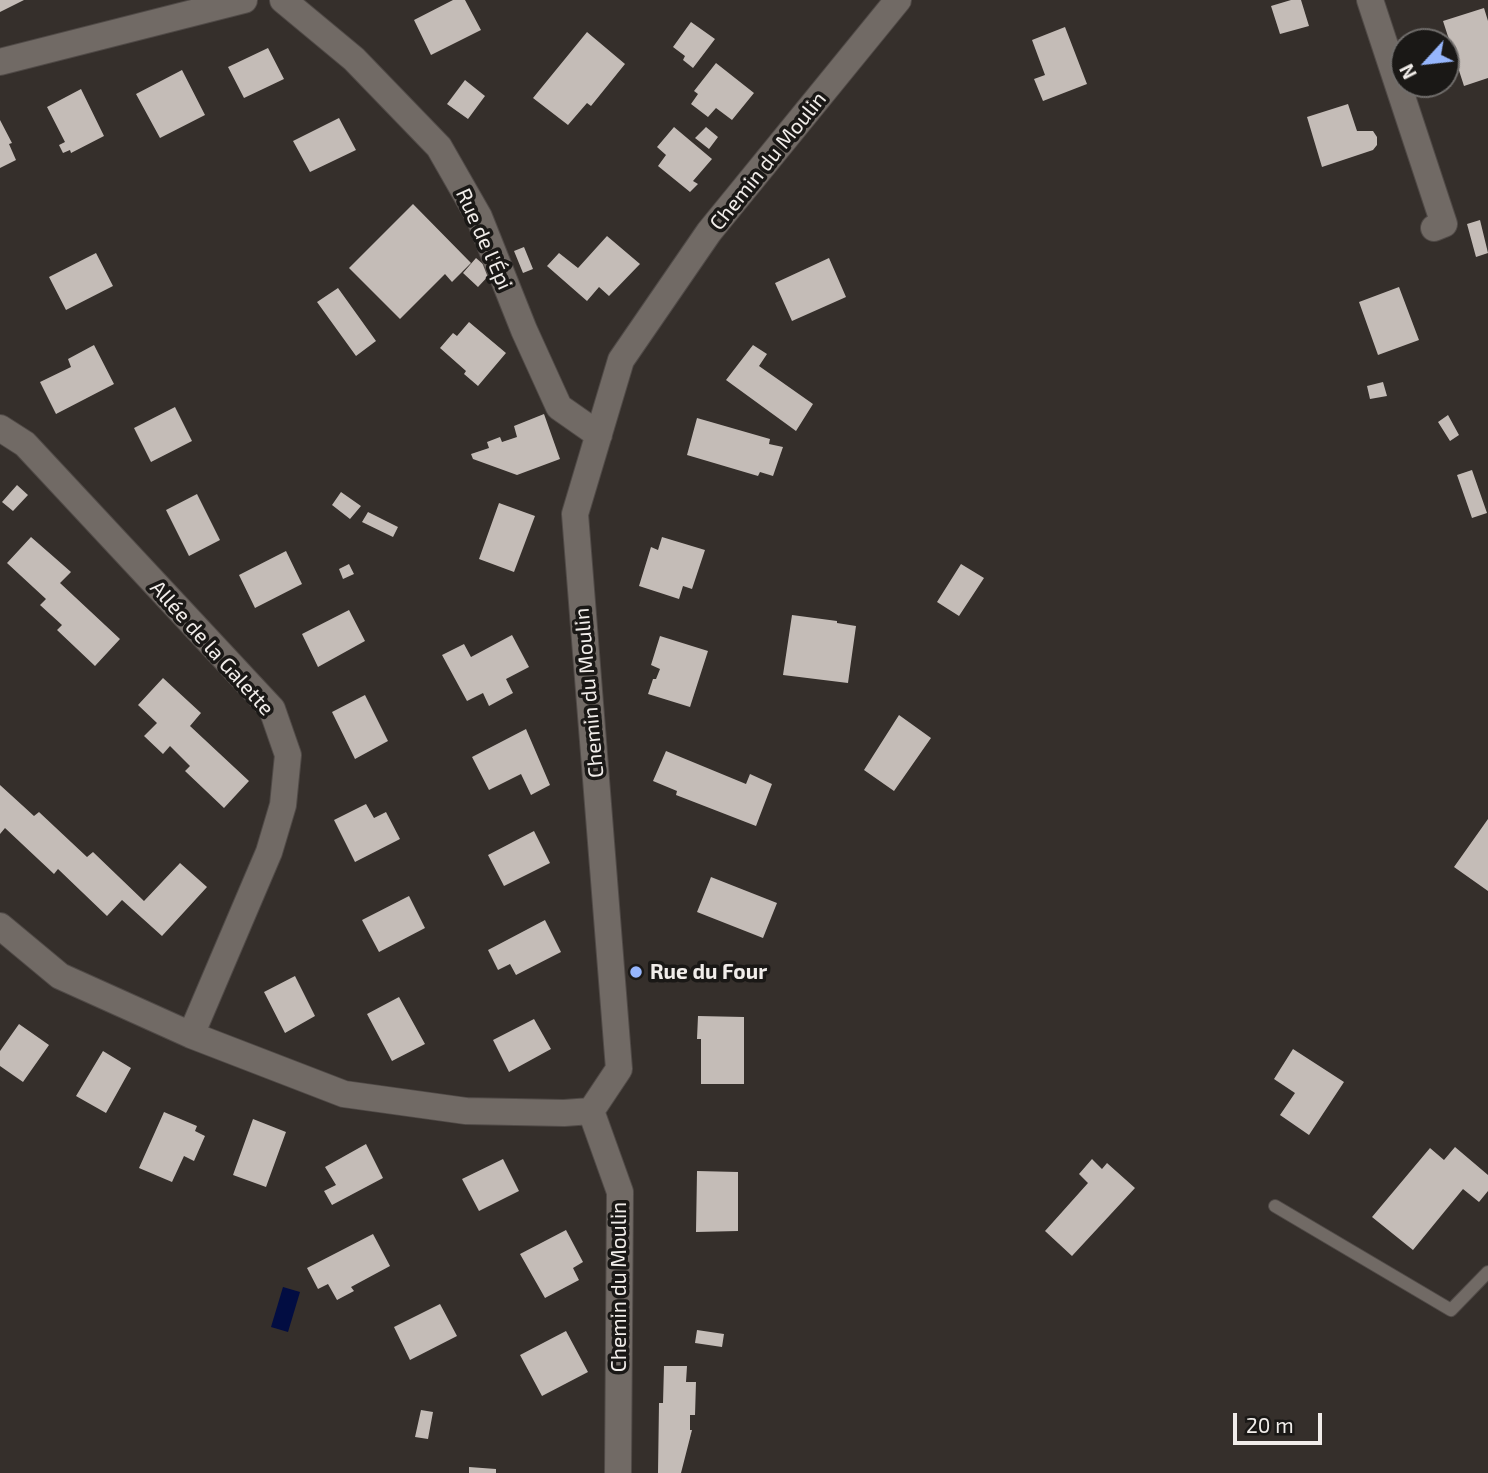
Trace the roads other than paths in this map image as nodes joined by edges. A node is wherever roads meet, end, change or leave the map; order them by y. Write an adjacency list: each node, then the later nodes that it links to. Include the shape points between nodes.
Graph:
1 (244, 0): 5 (street)
2 (283, 0): 8 (street, Rue de l'Épi, via 354,59 439,148 479,217 559,407)
3 (898, 0): 8 (street, Chemin du Moulin, via 709,232 650,317 621,360)
4 (1370, 0): 6 (street, via 1444,224)
5 (0, 62)
6 (1434, 228)
7 (0, 428): 10 (street, Allée de la Galette, via 25,444 272,709 288,755 283,805 269,852)
8 (599, 435): 11 (street, Chemin du Moulin, via 575,514 619,1069)
9 (0, 926): 10 (street, via 60,976)
10 (191, 1035): 11 (street, via 344,1094 467,1111)
11 (590, 1111): 14 (street, Chemin du Moulin, via 620,1192)
12 (1275, 1206): 13 (lane, via 1451,1310)
13 (1488, 1272)
14 (618, 1473)

